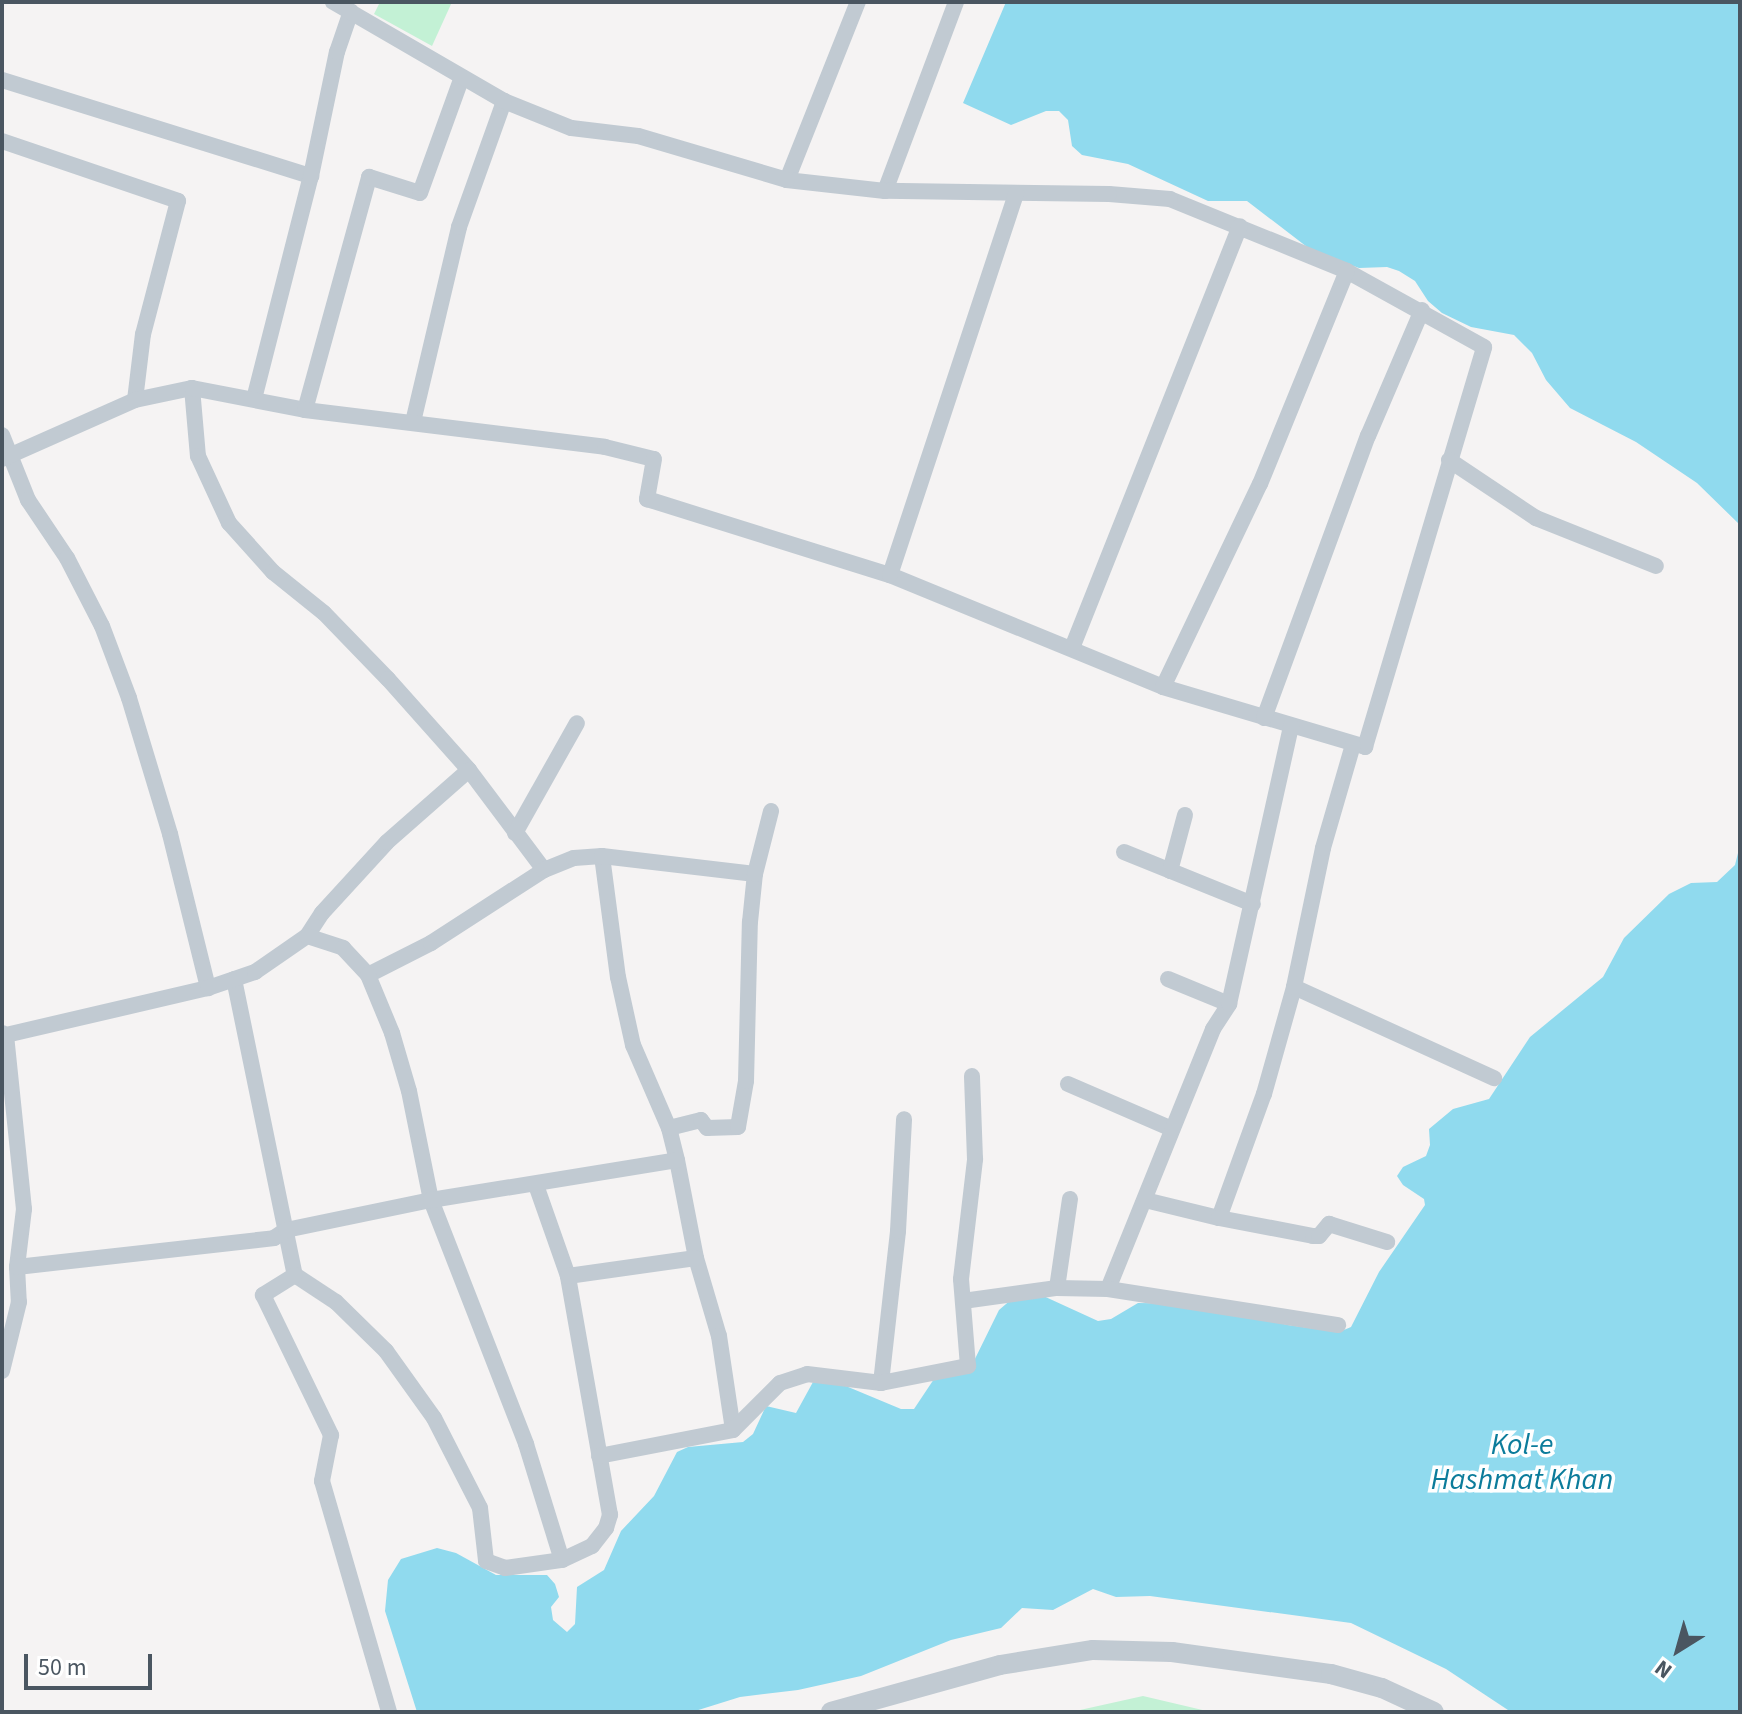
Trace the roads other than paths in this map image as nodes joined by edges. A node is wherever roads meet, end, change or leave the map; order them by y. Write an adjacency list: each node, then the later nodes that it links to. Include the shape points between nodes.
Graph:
1 (858, 2): 9 (street)
2 (956, 2): 10 (street)
3 (341, 5): 4 (street); 8 (street, via 337,52)
4 (462, 77): 6 (street); 18 (street, via 420,193 369,177)
5 (2, 80): 8 (street)
6 (504, 101): 9 (street, via 571,128 638,136); 19 (street, via 459,227)
7 (2, 141): 17 (street, via 178,201 143,334)
8 (311, 176): 16 (street)
9 (787, 180): 10 (street)
10 (885, 191): 11 (street)
11 (1016, 193): 12 (street, via 1170,199); 24 (street)
12 (1240, 226): 13 (street); 25 (street)
13 (1347, 271): 14 (street); 26 (street, via 1260,484)
14 (1422, 310): 22 (street, via 1484,347); 27 (street, via 1368,436)
15 (192, 388): 16 (street); 17 (street); 31 (street, via 198,456 229,523 273,572 324,613)
16 (254, 399): 18 (street)
17 (135, 400): 21 (street)
18 (305, 410): 19 (street)
19 (413, 422): 24 (street, via 605,447 654,459 647,499)
20 (2, 435): 21 (street)
21 (5, 458): 46 (street, via 102,626 170,834)
22 (1449, 460): 23 (street, via 1536,518); 30 (street, via 1365,747)
23 (1656, 566)
24 (890, 575): 25 (street)
25 (1072, 648): 26 (street)
26 (1163, 687): 27 (street)
27 (1264, 718): 29 (street)
28 (577, 723): 34 (street)
29 (1291, 726): 30 (street); 40 (street)
30 (1353, 745): 45 (street, via 1323,848)
31 (469, 770): 34 (street); 41 (street, via 387,842)
32 (771, 811): 39 (street)
33 (1185, 815): 38 (street)
34 (515, 833): 37 (street)
35 (1124, 852): 38 (street)
36 (602, 856): 37 (street, via 574,858); 39 (street); 53 (street, via 633,1045)
37 (544, 870): 42 (street, via 431,943)
38 (1170, 871): 40 (street)
39 (755, 874): 53 (street, via 746,1081 738,1127 707,1128 701,1120)
40 (1253, 904): 47 (street)
41 (307, 936): 42 (street, via 343,948); 43 (street, via 255,972)
42 (368, 975): 58 (street, via 405,1077)
43 (234, 979): 46 (street); 61 (street)
44 (1168, 979): 47 (street)
45 (1294, 987): 50 (street); 60 (street, via 1264,1094)
46 (208, 988): 48 (street)
47 (1229, 1004): 54 (street, via 1213,1029)
48 (4, 1034): 64 (street, via 24,1209)
49 (972, 1076): 69 (street, via 975,1159)
50 (1494, 1078)
51 (1068, 1084): 54 (street)
52 (904, 1119): 72 (street)
53 (669, 1128): 55 (street)
54 (1172, 1129): 59 (street)
55 (677, 1160): 56 (street); 63 (street)
56 (536, 1185): 58 (street); 66 (street)
57 (1070, 1199): 67 (street)
58 (431, 1200): 61 (street); 75 (street, via 526,1444)
59 (1145, 1200): 60 (street); 68 (street)
60 (1219, 1218): 62 (street, via 1319,1236 1329,1224)
61 (286, 1230): 64 (street, via 274,1238); 65 (street)
62 (1387, 1242)
63 (696, 1258): 66 (street); 73 (street, via 719,1336)
64 (17, 1267): 71 (street, via 19,1302)
65 (295, 1275): 75 (street, via 336,1302 386,1351 434,1418 480,1508 486,1561 505,1568); 76 (street, via 263,1295 331,1435 322,1481)
66 (568, 1276): 74 (street)
67 (1057, 1288): 68 (street); 69 (street)
68 (1108, 1289): 70 (street)
69 (963, 1301): 72 (street, via 968,1366)
70 (1338, 1325)
71 (2, 1371)
72 (881, 1383): 73 (street, via 807,1374 780,1383)
73 (733, 1430): 74 (street)
74 (599, 1456): 75 (street, via 610,1515 606,1528 592,1546)
75 (562, 1560)
76 (389, 1712)
77 (831, 1712): 78 (street, via 1000,1665 1093,1650 1172,1652 1331,1674 1382,1688)
78 (1434, 1712)

